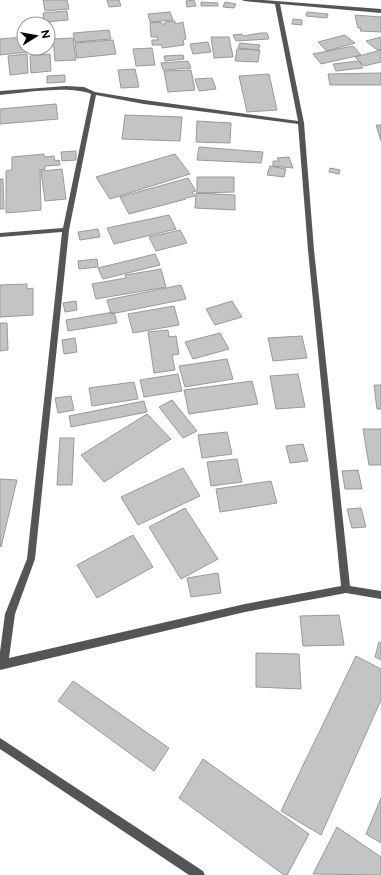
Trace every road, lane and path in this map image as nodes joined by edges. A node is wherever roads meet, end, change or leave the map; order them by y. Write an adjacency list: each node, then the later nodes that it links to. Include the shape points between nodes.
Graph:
1 (244, 0): 2 (street)
2 (277, 3): 3 (street); 6 (street)
3 (381, 11)
4 (0, 93): 5 (street, via 66,88 84,89)
5 (94, 93): 6 (street); 7 (street)
6 (301, 123): 9 (street, via 311,250)
7 (66, 230): 8 (street); 11 (street, via 31,559 10,614)
8 (0, 235)
9 (346, 588): 10 (street); 11 (street, via 245,608)
10 (381, 595)
11 (1, 664)
12 (0, 743): 13 (street)
13 (199, 875)

